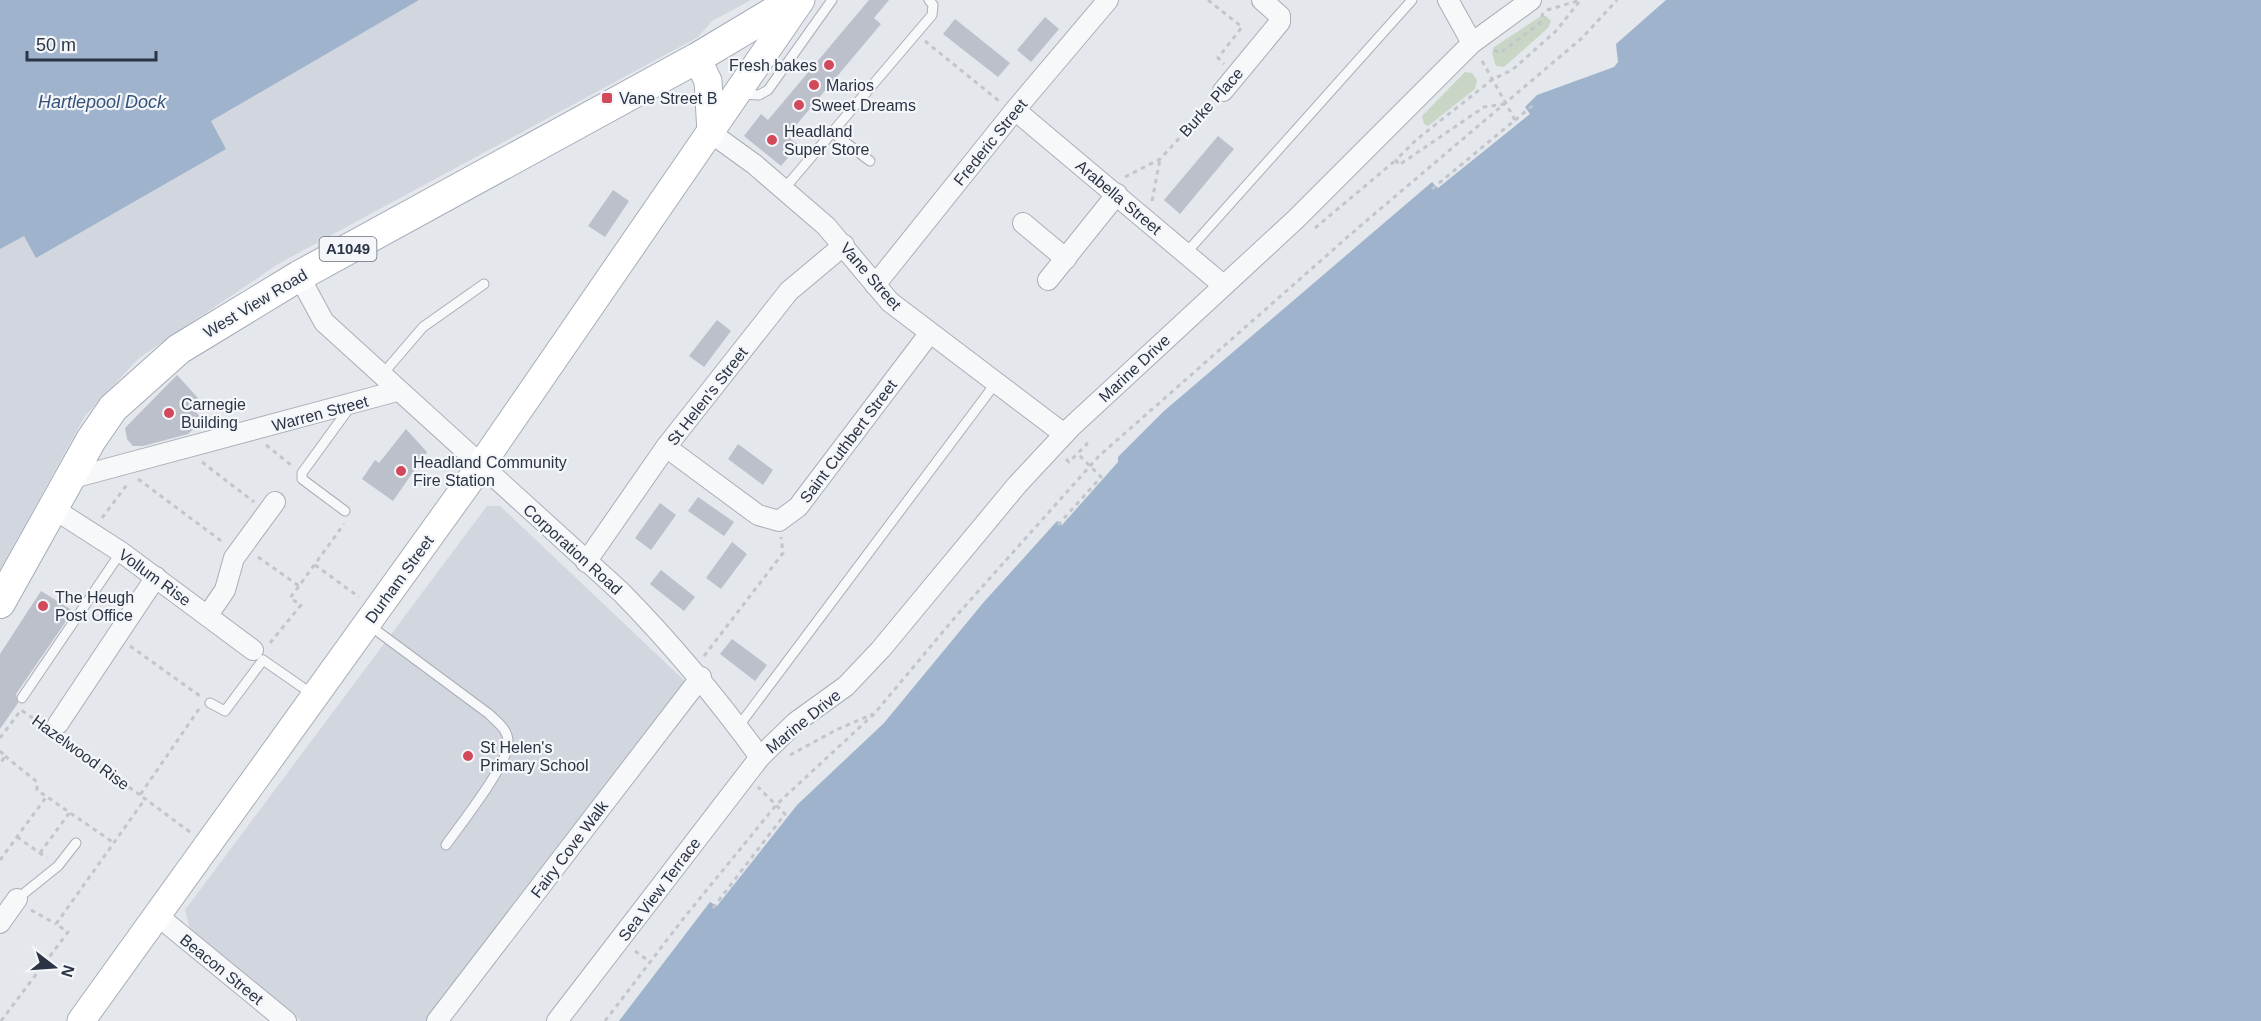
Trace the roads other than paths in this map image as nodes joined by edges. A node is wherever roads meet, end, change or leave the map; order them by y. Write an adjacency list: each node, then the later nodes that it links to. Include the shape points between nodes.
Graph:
1 (794, 0): 11 (main road, West View Road / A1049)
2 (801, 0): 13 (street, Durham Street)
3 (832, 0): 13 (lane, via 768,90 759,95)
4 (928, 0): 16 (lane, via 933,5 932,15)
5 (1108, 0): 14 (street, Frederic Street)
6 (1262, 0): 12 (street, Burke Place, via 1280,16 1280,22)
7 (1412, 0): 22 (lane)
8 (1448, 0): 10 (street)
9 (1537, 6): 10 (street, Marine Drive)
10 (1479, 47): 28 (street, Marine Drive)
11 (697, 58): 15 (street, via 708,81); 24 (main road, West View Road / A1049)
12 (1223, 91)
13 (738, 93): 15 (street, Durham Street)
14 (1011, 109): 19 (street, Arabella Street); 27 (street, Frederic Street)
15 (711, 133): 18 (street, Vane Street); 36 (street, Durham Street)
16 (832, 133): 17 (lane); 18 (lane)
17 (870, 161)
18 (784, 189): 21 (street, Vane Street)
19 (1112, 190): 22 (street, Arabella Street); 23 (street)
20 (1023, 223): 23 (street)
21 (844, 245): 27 (street, Vane Street); 35 (street, St Helen's Street, via 789,291)
22 (1186, 253): 28 (street, Arabella Street)
23 (1066, 259): 25 (street)
24 (299, 276): 30 (street, Corporation Road, via 324,322); 37 (main road, West View Road / A1049, via 179,349 141,382 113,408)
25 (1048, 280)
26 (484, 284): 30 (lane, via 423,327)
27 (875, 285): 29 (street, Vane Street)
28 (1223, 285): 34 (street, Marine Drive)
29 (929, 334): 31 (street, Vane Street); 35 (street, Saint Cuthbert Street, via 798,507 779,521 758,515)
30 (381, 376): 32 (street, Corporation Road)
31 (995, 384): 34 (street, Vane Street); 52 (lane)
32 (397, 391): 33 (street, Warren Street); 36 (street, Corporation Road)
33 (351, 405): 37 (street, Warren Street); 40 (lane, via 302,473 302,479)
34 (1064, 434): 54 (street, Marine Drive, via 881,650 846,686 796,722)
35 (666, 447): 42 (street, St Helen's Street)
36 (481, 465): 42 (street, Corporation Road); 46 (street, Durham Street)
37 (69, 479): 39 (main road, West View Road / A1049)
38 (271, 507): 45 (street, via 240,550 225,590)
39 (54, 509): 41 (street, Vollum Rise); 44 (main road, West View Road / A1049)
40 (345, 511)
41 (121, 552): 43 (street, Vollum Rise); 50 (lane)
42 (586, 562): 48 (street, Corporation Road, via 621,592)
43 (156, 577): 45 (street, Vollum Rise); 53 (street)
44 (0, 603)
45 (208, 615): 47 (street, Vollum Rise)
46 (361, 615): 49 (street, Durham Street); 56 (lane, via 505,729 508,745 501,764)
47 (260, 649)
48 (697, 674): 52 (street, Corporation Road); 62 (street, Fairy Cove Walk)
49 (316, 696): 51 (lane, via 263,660 225,711); 58 (street, Durham Street)
50 (22, 698)
51 (210, 703)
52 (738, 727): 54 (street, Corporation Road)
53 (55, 730)
54 (760, 757): 63 (street, Sea View Terrace)
55 (76, 843): 57 (lane, via 58,866)
56 (446, 845)
57 (16, 900): 59 (street)
58 (158, 916): 60 (street, Durham Street); 61 (street, Beacon Street)
59 (0, 923)
60 (81, 1021)
61 (286, 1021)
62 (437, 1021)
63 (557, 1021)

